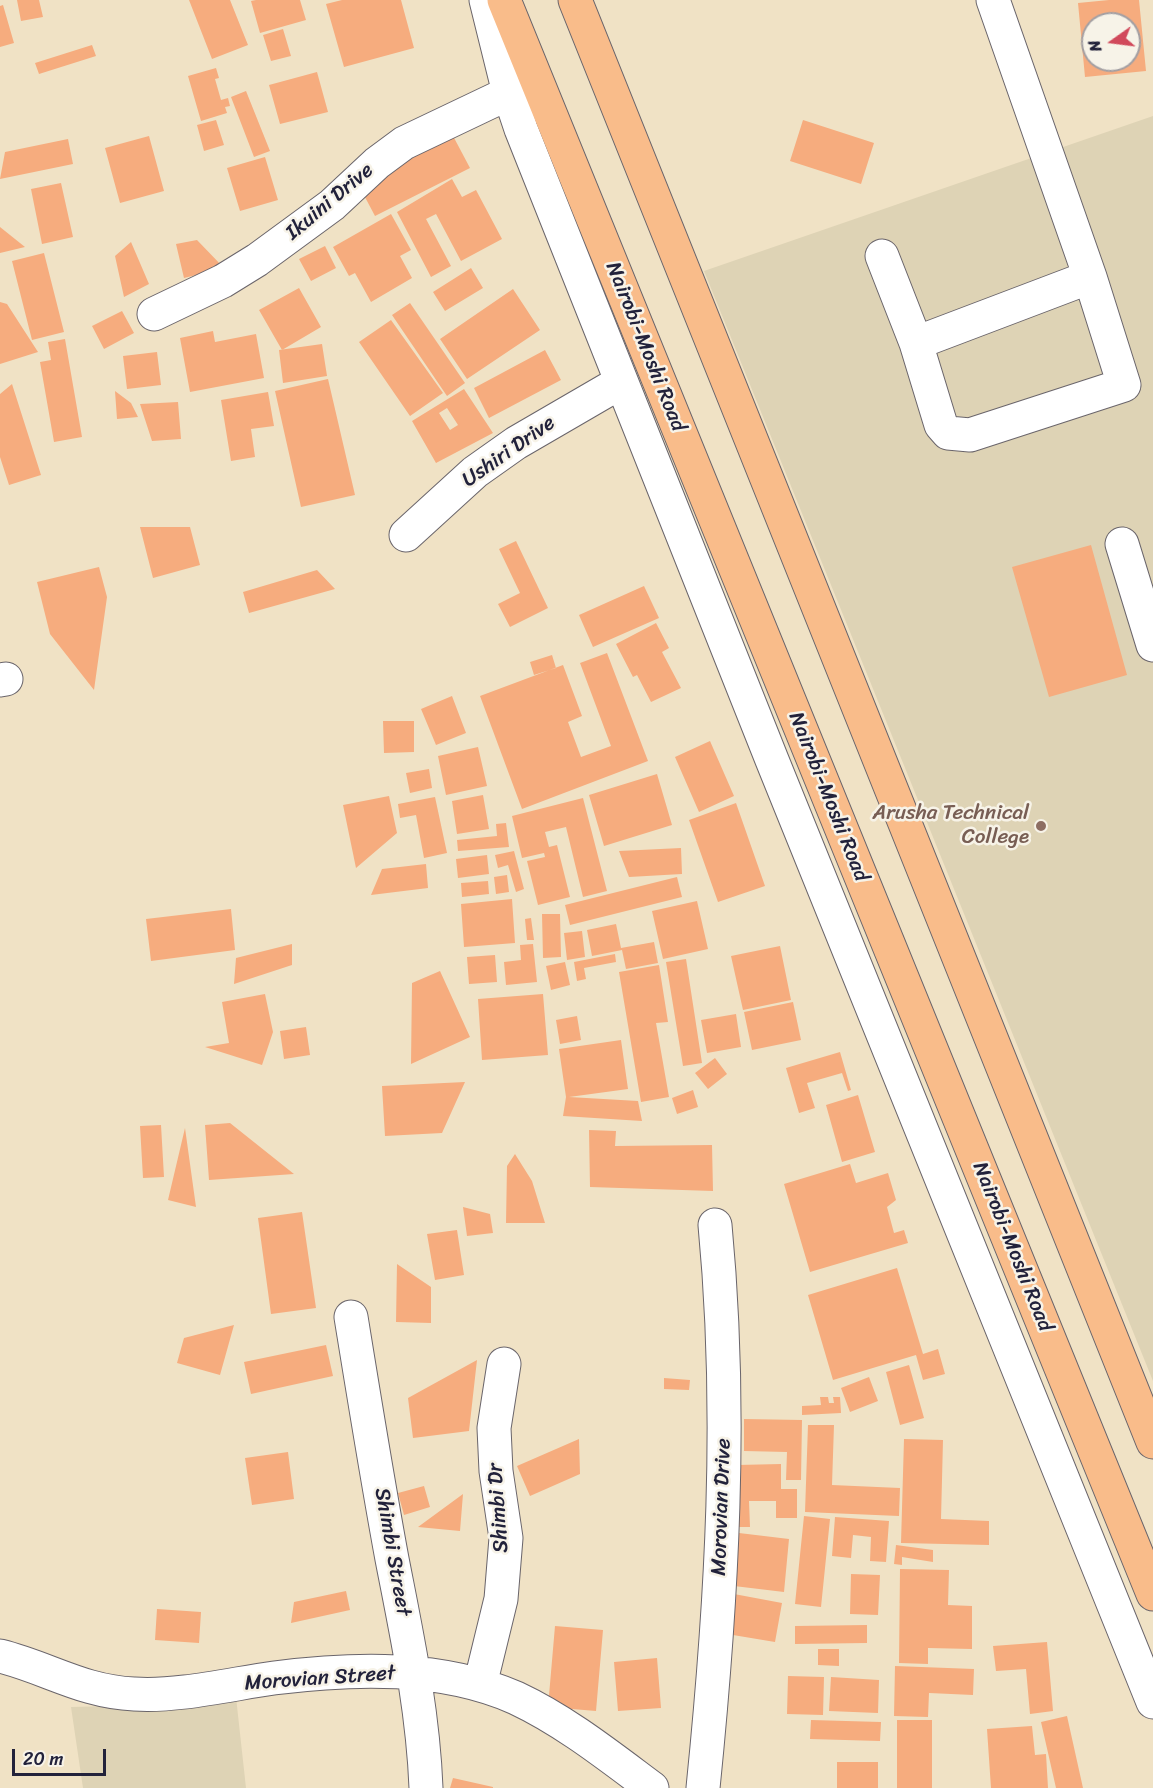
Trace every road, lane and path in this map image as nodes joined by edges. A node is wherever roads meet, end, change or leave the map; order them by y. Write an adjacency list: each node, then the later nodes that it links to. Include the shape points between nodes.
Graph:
1 (486, 0): 5 (street)
2 (504, 0): 18 (highway, Nairobi-Moshi Road)
3 (575, 0): 17 (highway)
4 (993, 0): 7 (street)
5 (509, 93): 8 (street, Ikuini Drive, via 404,143 332,205 256,260 223,281); 10 (street)
6 (882, 256): 9 (street)
7 (1090, 277): 9 (street); 9 (street, via 1124,385 970,435 948,433 941,425)
8 (154, 314)
9 (916, 343)
10 (621, 382): 11 (street, Ushiri Drive, via 508,448 475,472); 22 (street)
11 (406, 535)
12 (1122, 544): 13 (street)
13 (1153, 645)
14 (715, 1225): 25 (street, Morovian Drive, via 724,1346 723,1517 718,1636)
15 (351, 1317): 20 (street, Shimbi Street)
16 (504, 1364): 21 (street, Shimbi Dr, via 494,1428 506,1538 501,1599)
17 (1153, 1442)
18 (1153, 1594)
19 (0, 1656): 20 (street, Morovian Street, via 81,1686 136,1695 276,1678)
20 (416, 1673): 21 (street, Morovian Street); 23 (street, Shimbi Street)
21 (480, 1685): 24 (street, Morovian Street, via 516,1698 568,1727)
22 (1153, 1702)
23 (426, 1788)
24 (652, 1788)
25 (702, 1788)

